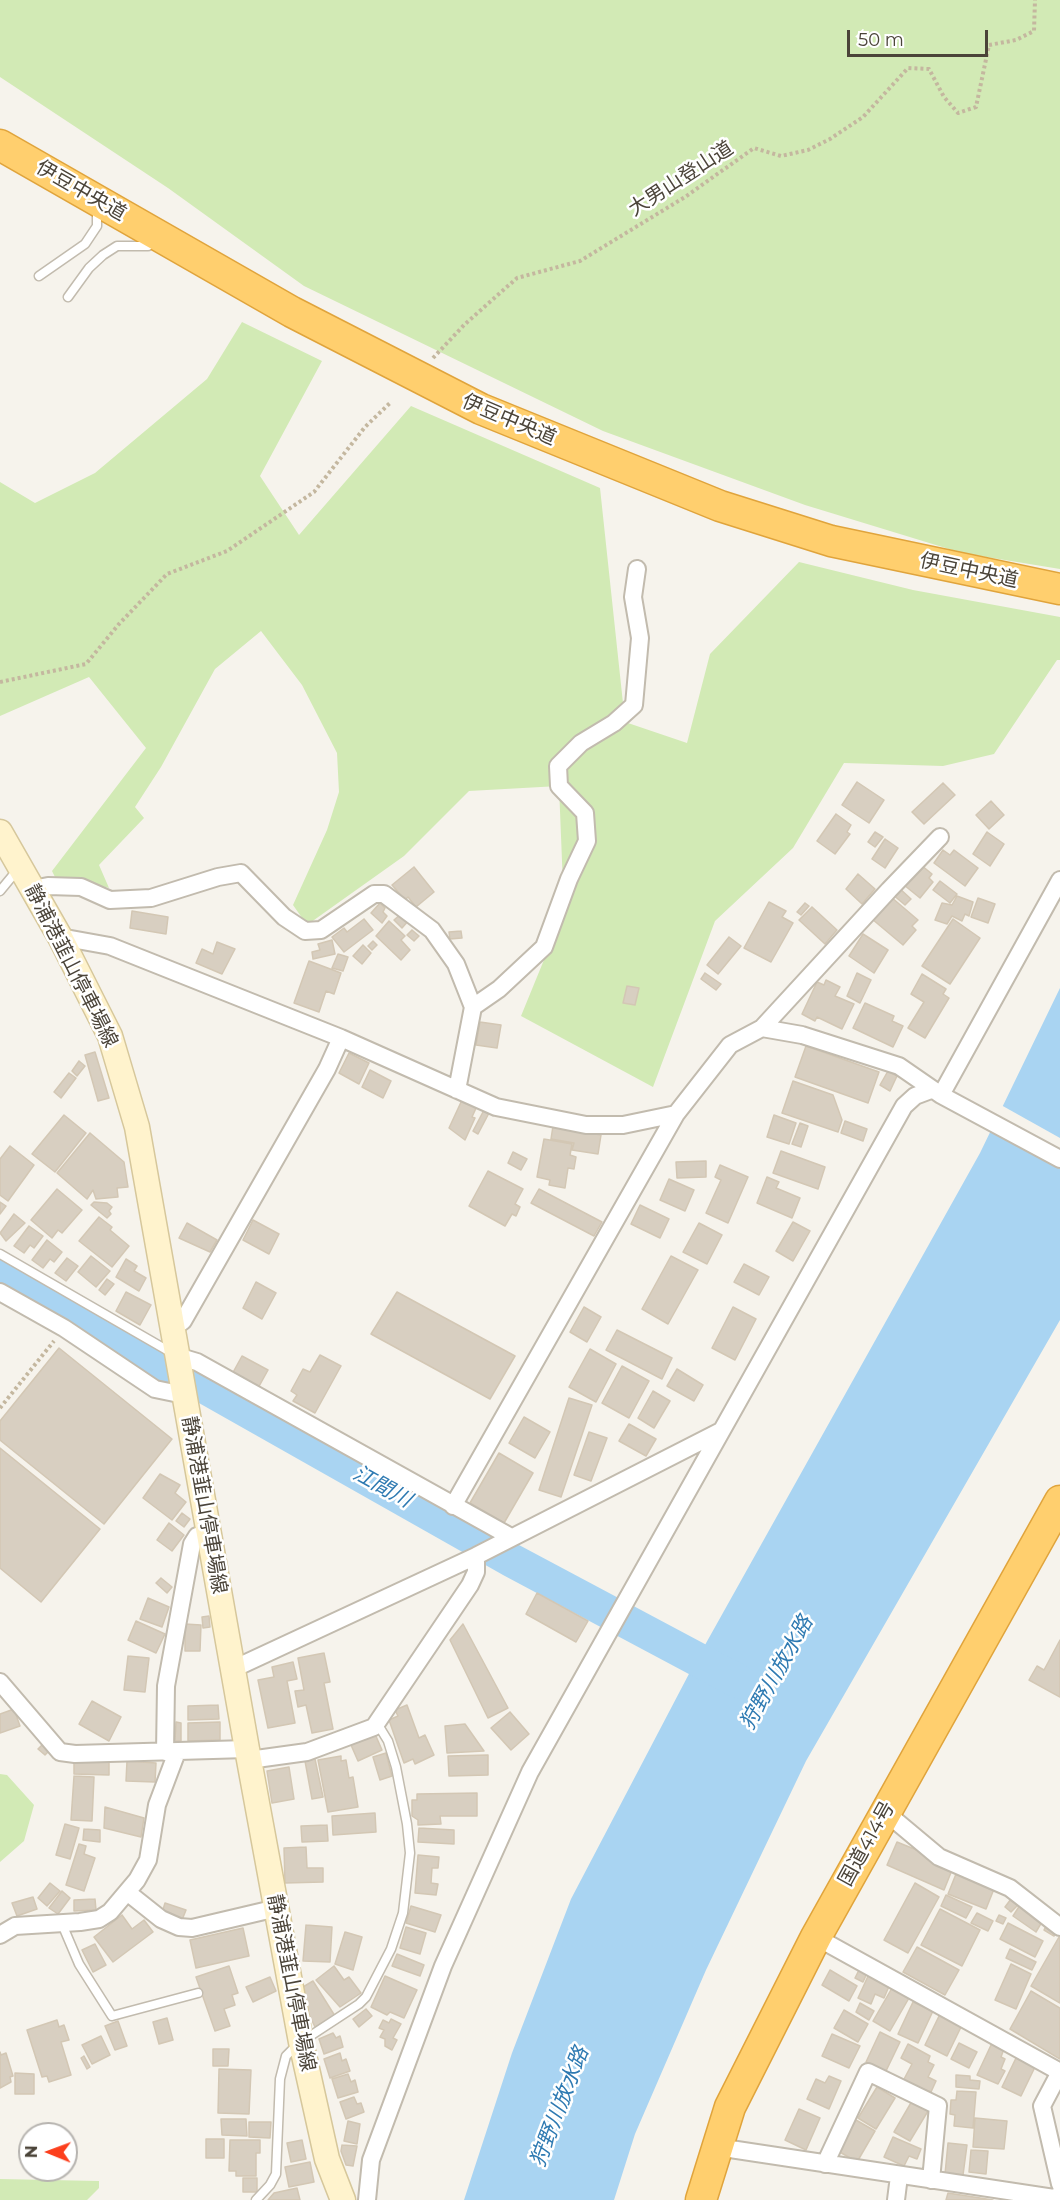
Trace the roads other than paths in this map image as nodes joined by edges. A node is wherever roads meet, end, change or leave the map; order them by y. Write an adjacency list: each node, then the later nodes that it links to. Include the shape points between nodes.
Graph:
1 (0, 145): 9 (highway, 伊豆中央道, via 292,312 481,409 720,506 820,537)
2 (0, 154): 4 (lane, via 89,204 96,209)
3 (0, 164): 4 (highway, 伊豆中央道)
4 (98, 218): 5 (highway, 伊豆中央道); 6 (lane, via 85,244)
5 (148, 246): 7 (lane, via 117,246 89,268); 10 (highway, 伊豆中央道, via 503,434 703,510 825,549)
6 (39, 276)
7 (68, 297)
8 (637, 569): 18 (street, via 633,597 640,638 634,705 580,744 558,766 560,786 585,813 587,841 544,947 499,989)
9 (1060, 589)
10 (1060, 599)
11 (0, 832): 13 (main road, 静浦港韮山停車場線)
12 (940, 837): 19 (street)
13 (21, 866): 15 (main road, 静浦港韮山停車場線); 16 (lane)
14 (1060, 880): 22 (street)
15 (33, 889): 17 (main road, 静浦港韮山停車場線); 18 (street, via 81,887 110,900 151,898 241,873 284,917 304,931 321,930 374,894 384,894 432,930 456,964)
16 (0, 891)
17 (60, 937): 20 (street, via 110,946); 27 (main road, 静浦港韮山停車場線, via 110,1036 137,1126)
18 (473, 1007): 21 (street)
19 (762, 1028): 22 (street, via 802,1035 899,1066); 23 (street, via 730,1045)
20 (341, 1038): 21 (street); 27 (street, via 183,1321)
21 (457, 1090): 23 (street, via 496,1107 586,1125 623,1125)
22 (942, 1095): 24 (street); 30 (street, via 915,1096 904,1107)
23 (676, 1114): 32 (street)
24 (1060, 1159)
25 (0, 1254): 28 (lane)
26 (0, 1292): 29 (street, via 64,1328 155,1389)
27 (172, 1329): 28 (main road, 静浦港韮山停車場線)
28 (177, 1356): 29 (main road, 静浦港韮山停車場線); 32 (street, via 196,1362)
29 (183, 1389): 33 (main road, 静浦港韮山停車場線)
30 (721, 1431): 34 (street); 59 (street, via 530,1772 443,1966 371,2160)
31 (1060, 1501): 41 (highway, 国道414号)
32 (453, 1506): 34 (street)
33 (209, 1533): 36 (main road, 静浦港韮山停車場線); 39 (street, via 197,1536 192,1544 166,1686)
34 (507, 1539): 35 (street)
35 (476, 1556): 36 (street); 38 (street, via 476,1572 470,1585)
36 (233, 1669): 40 (main road, 静浦港韮山停車場線)
37 (0, 1682): 39 (street, via 60,1752)
38 (377, 1723): 40 (street, via 363,1733 308,1752); 49 (lane, via 396,1767 407,1824 410,1853 403,1913 391,1949 366,1997)
39 (171, 1752): 40 (street); 42 (street, via 148,1860)
40 (248, 1755): 43 (main road, 静浦港韮山停車場線)
41 (884, 1811): 45 (street, via 939,1857 1010,1888); 47 (highway, 国道414号)
42 (127, 1892): 43 (street, via 161,1919 192,1929); 44 (street, via 99,1919)
43 (277, 1908): 49 (main road, 静浦港韮山停車場線)
44 (62, 1924): 46 (street, via 15,1926); 48 (lane, via 79,1964 112,2016)
45 (1060, 1928)
46 (0, 1935)
47 (816, 1937): 50 (street); 51 (highway, 国道414号, via 744,2076)
48 (198, 1994)
49 (302, 2042): 57 (lane, via 282,2065 278,2162 270,2185); 58 (main road, 静浦港韮山停車場線, via 327,2159)
50 (1060, 2072): 55 (street, via 1042,2106)
51 (717, 2147): 52 (street); 60 (highway, 国道414号)
52 (825, 2164): 53 (street); 54 (street, via 868,2072 938,2106)
53 (899, 2176): 54 (street); 61 (street)
54 (932, 2180): 56 (street, via 1054,2198)
55 (1060, 2184)
56 (1060, 2195)
57 (256, 2200)
58 (343, 2200)
59 (367, 2200)
60 (701, 2200)
61 (896, 2200)

